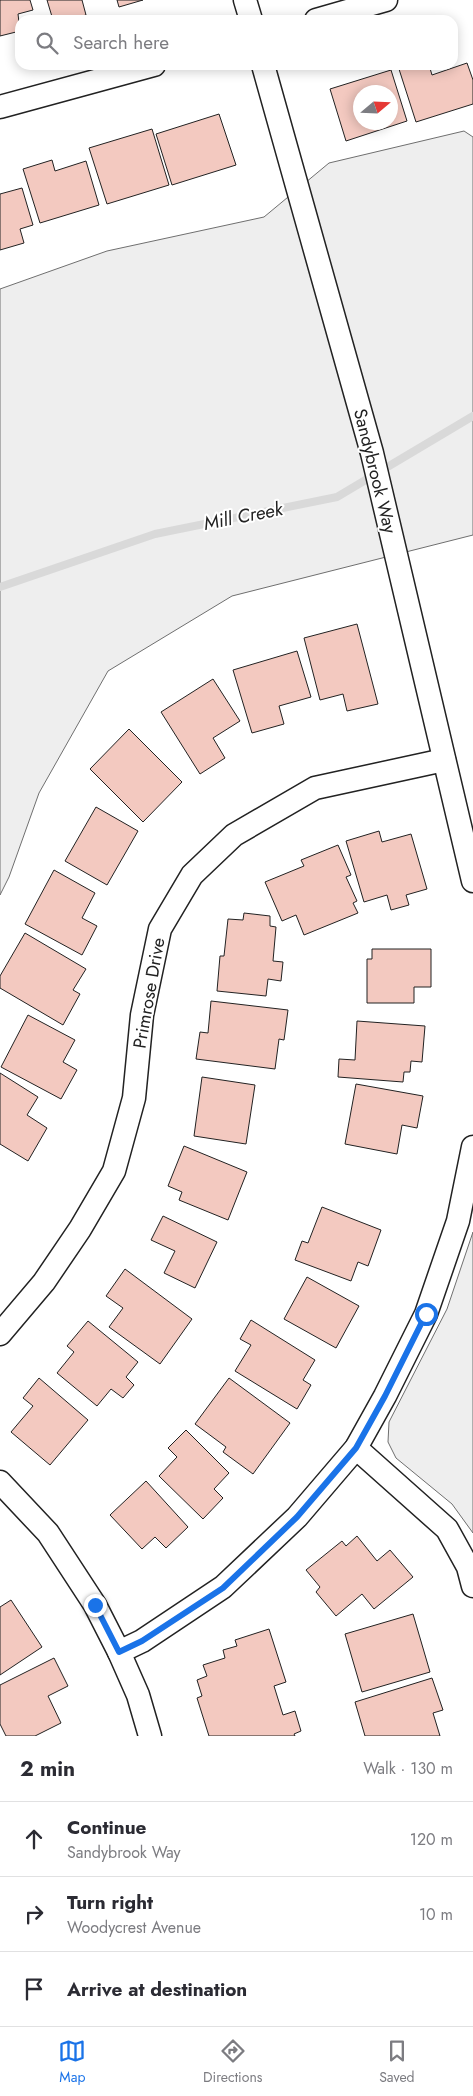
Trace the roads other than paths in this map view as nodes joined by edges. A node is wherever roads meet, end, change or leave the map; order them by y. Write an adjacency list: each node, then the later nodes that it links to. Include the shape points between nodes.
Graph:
1 (245, 0): 3 (street)
2 (386, 0): 4 (street)
3 (249, 15)
4 (334, 15)
5 (136, 70): 7 (street)
6 (264, 70): 8 (street, Sandybrook Way, via 372,452)
7 (0, 107)
8 (444, 760): 9 (street, Sandybrook Way); 11 (street, Primrose Drive, via 315,788 234,835 192,875 160,929 142,1015 134,1098 114,1171 44,1282)
9 (473, 881)
10 (473, 1147): 12 (street, via 458,1221 426,1314)
11 (0, 1334)
12 (356, 1448): 14 (street, via 447,1529 468,1567); 15 (street, via 297,1517 223,1588 142,1641)
13 (0, 1482): 15 (street, via 48,1532 95,1605)
14 (473, 1586)
15 (119, 1652): 16 (street, via 138,1695)
16 (150, 1736)

